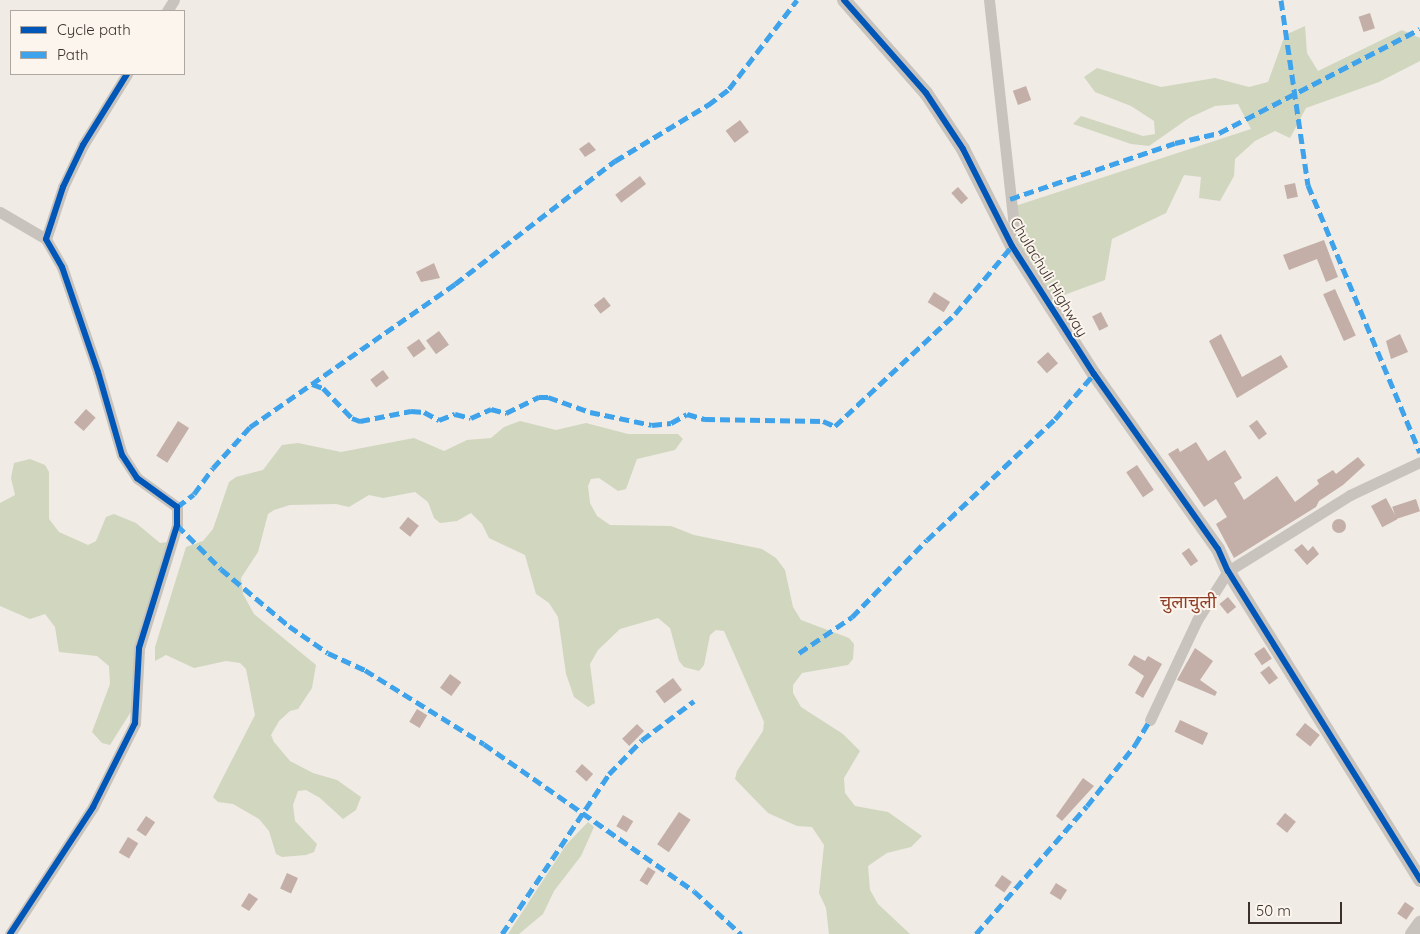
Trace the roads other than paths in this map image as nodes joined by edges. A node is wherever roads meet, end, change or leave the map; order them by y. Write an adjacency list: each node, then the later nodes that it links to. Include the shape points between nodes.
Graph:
1 (844, 0): 5 (street, Chulachuli Highway, via 926,94 963,149)
2 (989, 0): 5 (street, via 1014,226)
3 (126, 75): 6 (street, via 83,146 63,187)
4 (0, 212): 6 (street)
5 (1008, 237): 8 (street, Chulachuli Highway, via 1094,374 1218,549)
6 (46, 239): 12 (street, via 62,267 122,455 137,478 176,507 178,514 139,648 135,724 93,806)
7 (1420, 462): 8 (street, via 1350,495)
8 (1228, 571): 9 (street, via 1197,620); 10 (street, Chulachuli Highway)
9 (1150, 720)
10 (1420, 880)
11 (1420, 923): 13 (street)
12 (10, 934)
13 (1412, 934)

